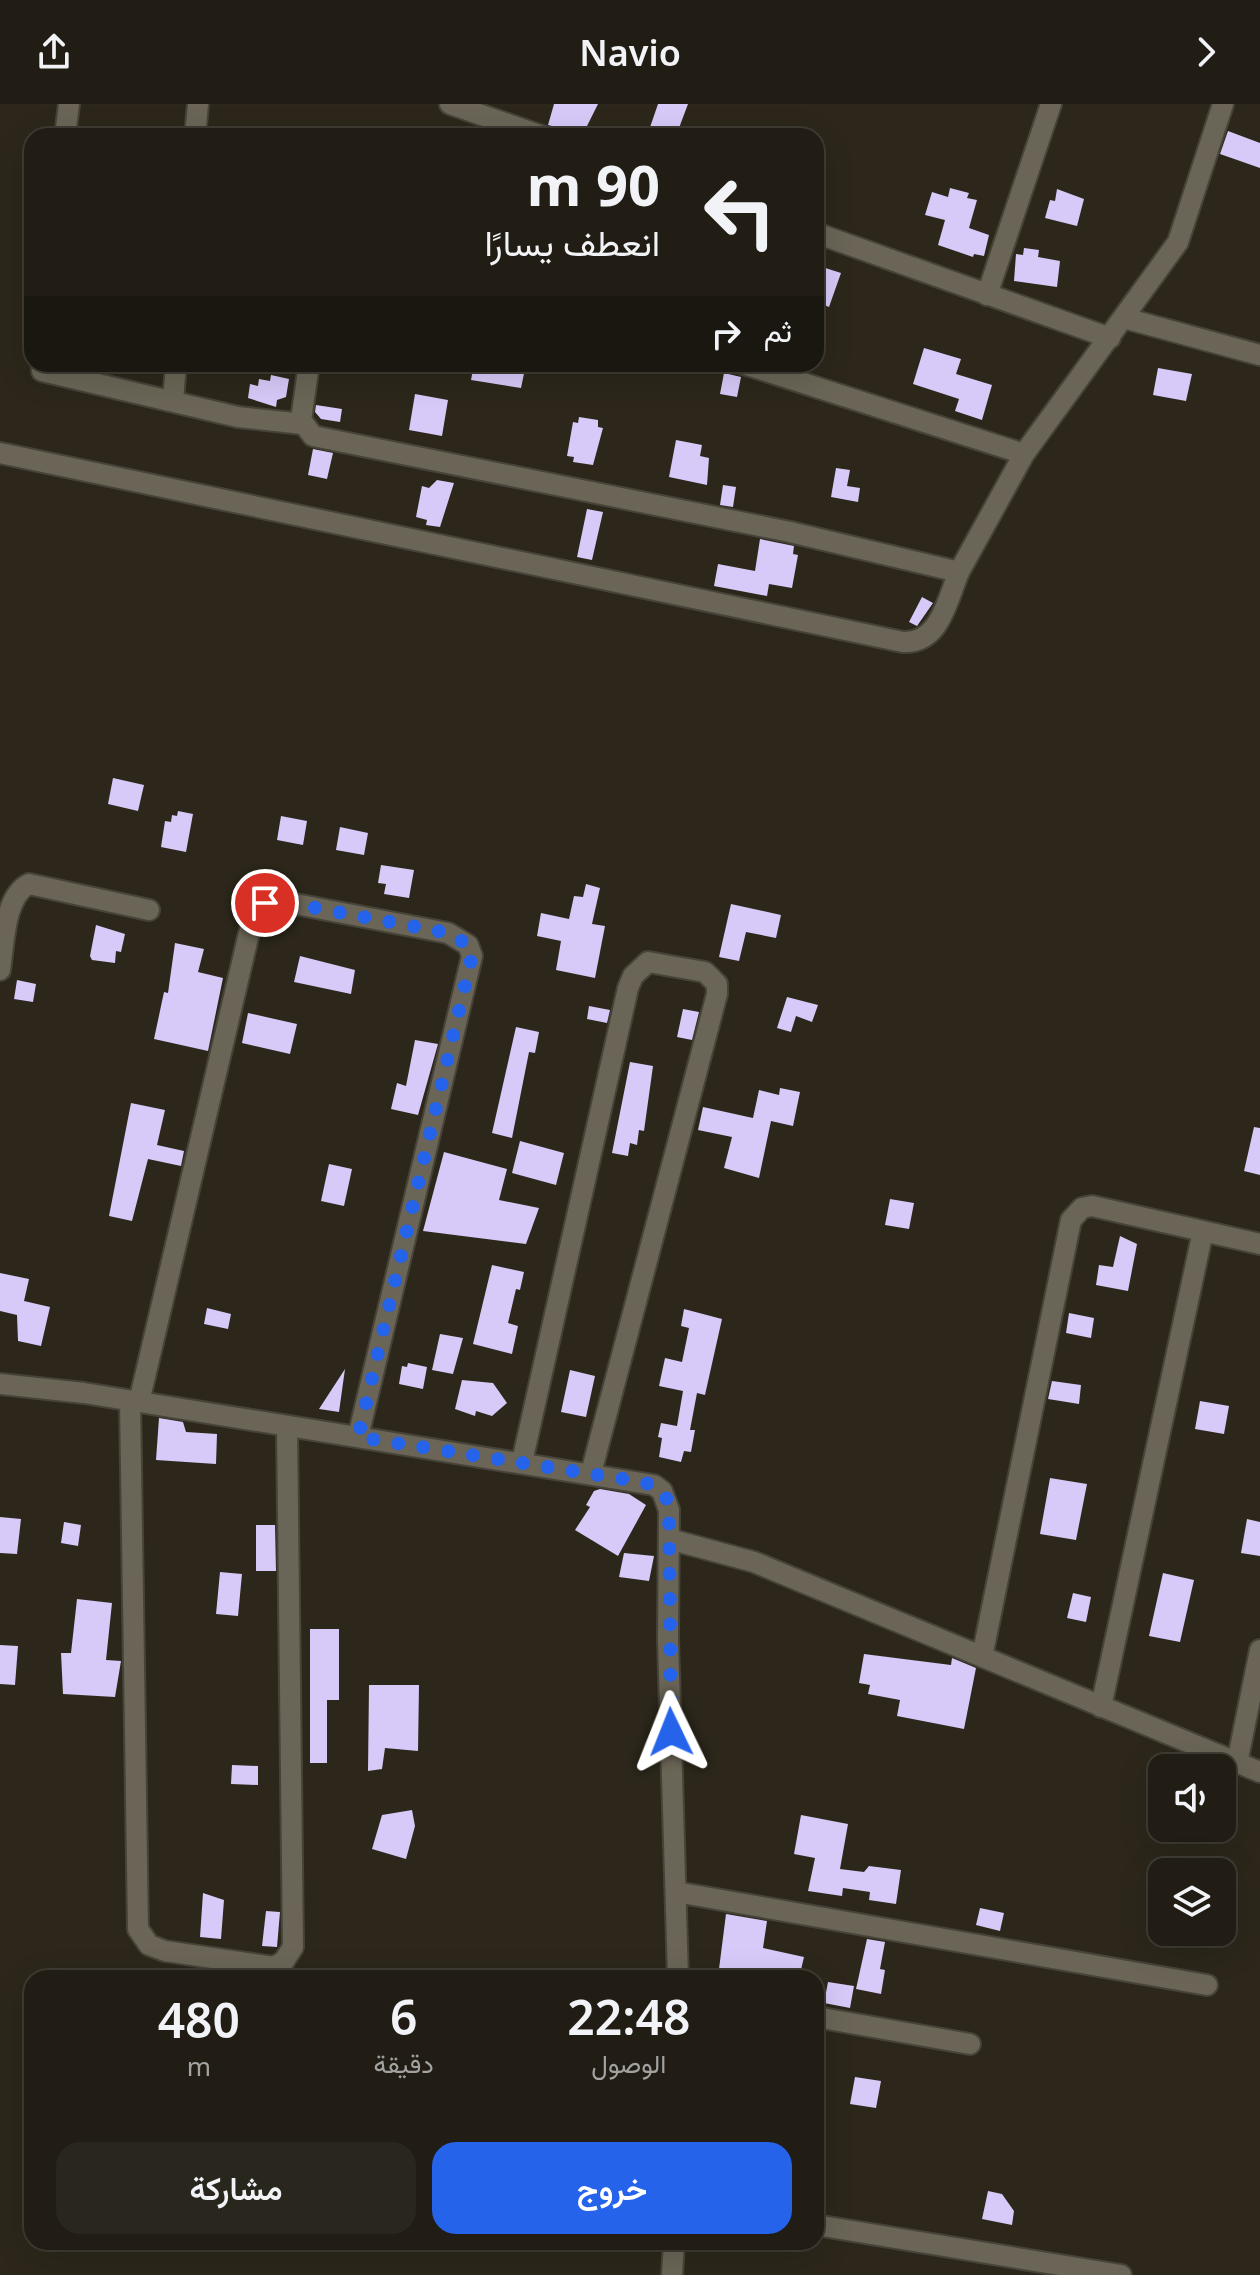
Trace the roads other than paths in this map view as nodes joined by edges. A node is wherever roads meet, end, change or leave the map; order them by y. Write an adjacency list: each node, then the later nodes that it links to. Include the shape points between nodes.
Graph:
1 (69, 104): 6 (street)
2 (198, 104): 7 (street)
3 (450, 104): 8 (street)
4 (1051, 104): 10 (street)
5 (1223, 104): 11 (street, via 1178,242)
6 (66, 128)
7 (196, 128)
8 (508, 128)
9 (824, 236): 10 (street)
10 (987, 295): 12 (street)
11 (1124, 318): 12 (street); 13 (street)
12 (1110, 338): 21 (street)
13 (1260, 355)
14 (46, 372): 18 (street)
15 (175, 372): 18 (street)
16 (307, 372): 19 (street)
17 (769, 372): 21 (street)
18 (173, 401): 19 (street, via 238,417)
19 (303, 424): 22 (street, via 313,436 790,532)
20 (0, 453): 22 (street, via 903,642 917,642 934,631)
21 (1024, 454): 22 (street)
22 (959, 572)
23 (149, 910): 24 (street, via 29,884 20,888 13,903)
24 (0, 970)
25 (1203, 1231): 26 (street); 35 (street, via 1092,1206 1071,1220); 36 (street)
26 (1260, 1244)
27 (0, 1384): 28 (street)
28 (135, 1402): 29 (street); 29 (street, via 138,1929 149,1945 165,1951 274,1967 293,1947); 30 (street, via 249,933 265,903 290,903 448,933 468,945 472,956)
29 (287, 1427): 30 (street)
30 (358, 1437): 31 (street)
31 (522, 1462): 32 (street); 32 (street, via 628,988 648,962 705,972 717,984 717,994)
32 (591, 1473): 33 (street, via 662,1491 668,1501)
33 (669, 1539): 35 (street, via 754,1562); 39 (street)
34 (1260, 1650): 37 (street)
35 (982, 1657): 36 (street)
36 (1101, 1707): 37 (street)
37 (1237, 1763): 38 (street)
38 (1260, 1772)
39 (676, 1892): 40 (street); 41 (street)
40 (678, 1970)
41 (1207, 1985)
42 (824, 2018): 43 (street)
43 (970, 2044)
44 (824, 2226): 47 (street)
45 (674, 2250): 46 (street)
46 (672, 2275)
47 (1121, 2275)

